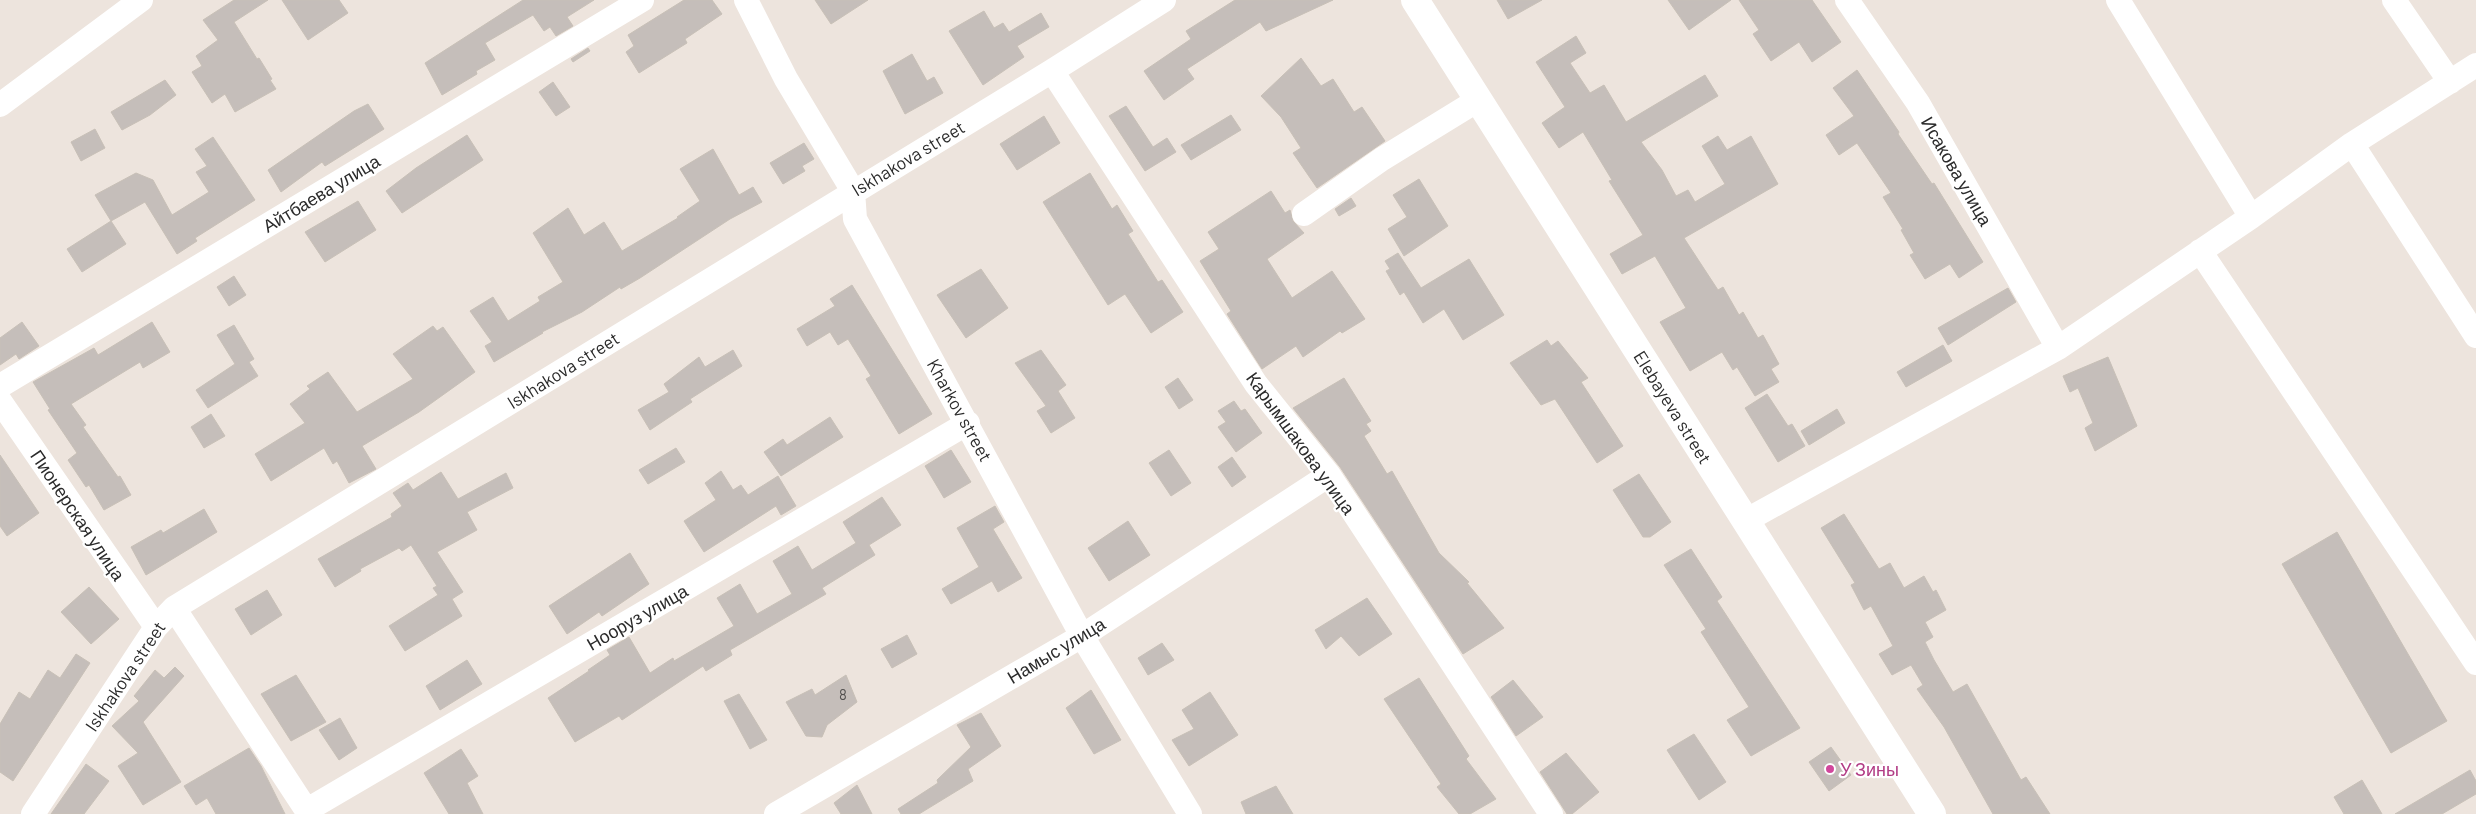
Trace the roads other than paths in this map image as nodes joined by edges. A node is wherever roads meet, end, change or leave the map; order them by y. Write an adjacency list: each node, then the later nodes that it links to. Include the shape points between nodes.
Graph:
1 (141, 0): 13 (street)
2 (642, 0): 21 (street, Айтбаева улица)
3 (746, 0): 15 (street, Kharkov street, via 786,78)
4 (1164, 0): 10 (street, Iskhakova street)
5 (1415, 0): 12 (street, Elebayeva street)
6 (1847, 0): 20 (street, Исакова улица, via 1918,103)
7 (2118, 0): 17 (street)
8 (2394, 0): 11 (street)
9 (2476, 65): 11 (street)
10 (1052, 71): 15 (street, Iskhakova street); 24 (street, Карымшакова улица, via 1256,384)
11 (2450, 82): 14 (street)
12 (1478, 100): 16 (street); 25 (street, Elebayeva street)
13 (0, 105)
14 (2352, 144): 17 (street); 19 (street)
15 (853, 191): 23 (street, Kharkov street, via 855,219); 26 (street, Iskhakova street)
16 (1304, 214)
17 (2251, 217): 18 (street)
18 (2200, 251): 20 (street); 29 (street)
19 (2476, 336)
20 (2058, 348): 25 (street)
21 (0, 386)
22 (0, 401): 27 (street, Пионерская улица)
23 (968, 423): 28 (street, Kharkov street); 30 (street, Нооруз улица)
24 (1329, 475): 28 (street, Намыс улица); 34 (street, Карымшакова улица)
25 (1745, 521): 35 (street, Elebayeva street)
26 (174, 608): 27 (street, Iskhakova street); 30 (street)
27 (156, 627): 31 (street, Iskhakova street)
28 (1082, 636): 32 (street, Намыс улица); 33 (street, Kharkov street)
29 (2476, 663)
30 (308, 812)
31 (33, 814)
32 (776, 814)
33 (1190, 814)
34 (1551, 814)
35 (1932, 814)

